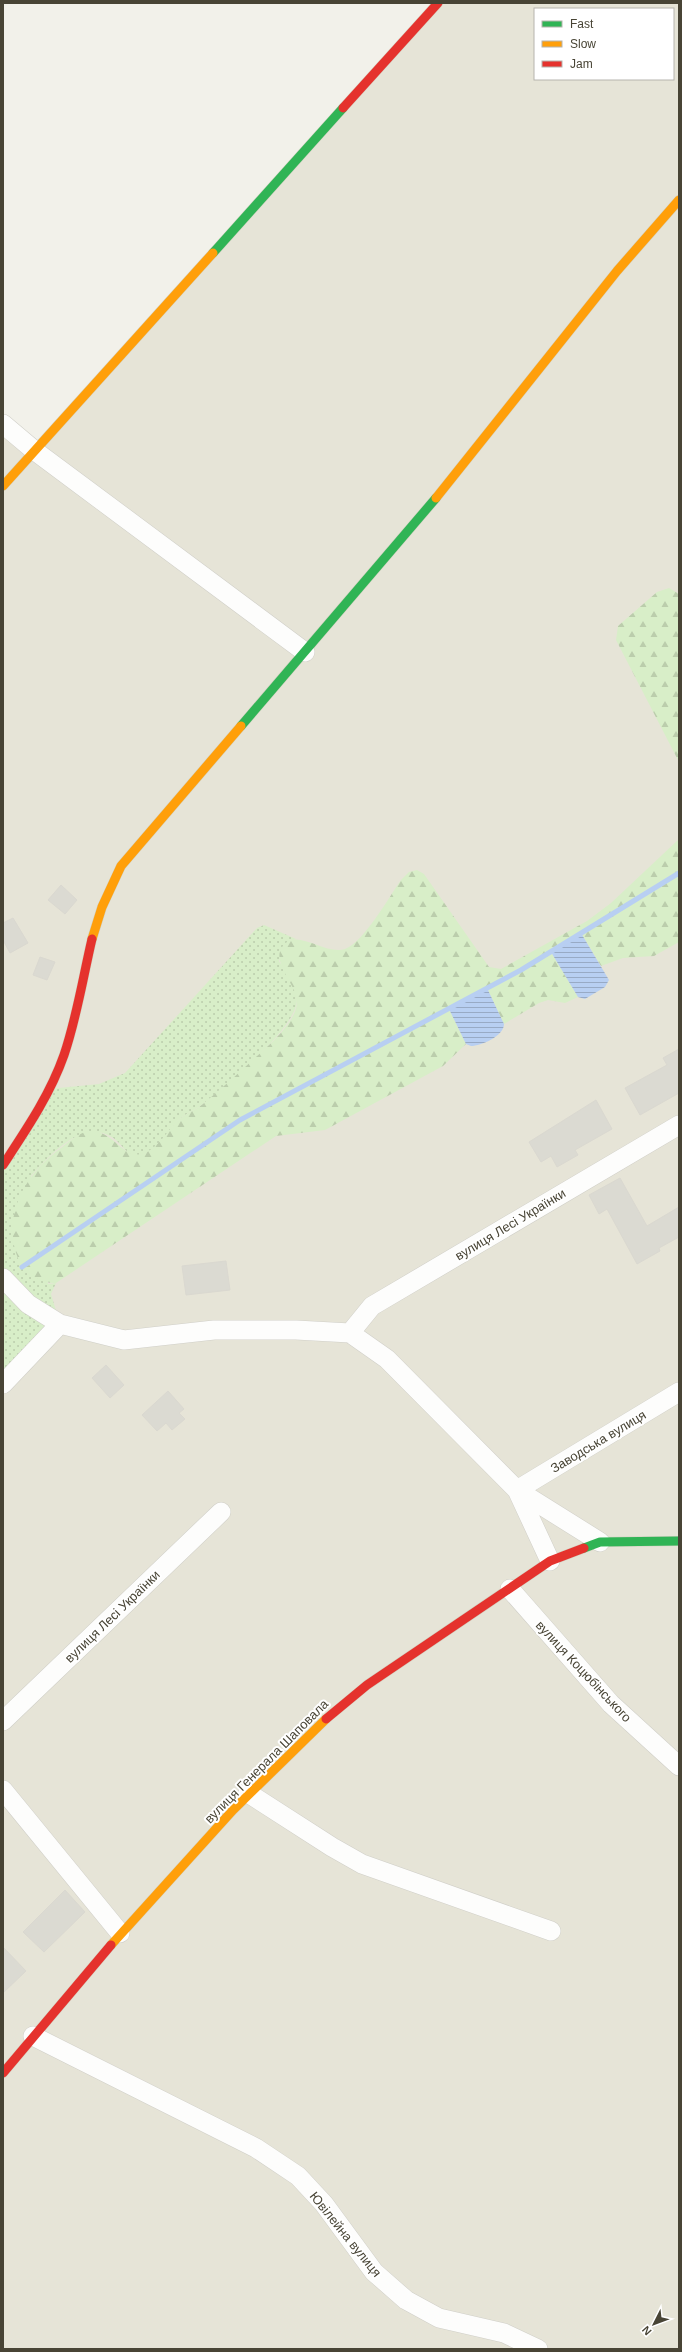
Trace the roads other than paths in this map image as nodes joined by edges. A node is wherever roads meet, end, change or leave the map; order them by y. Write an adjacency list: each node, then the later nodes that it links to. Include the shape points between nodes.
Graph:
1 (438, 3): 4 (street)
2 (679, 200): 6 (street, via 617,271 425,512)
3 (3, 424): 4 (street)
4 (36, 451): 5 (street); 6 (street)
5 (3, 486)
6 (305, 652): 8 (street, via 131,854 111,883 97,917 69,1041 49,1090)
7 (679, 1125): 11 (street, вулиця Лесі Українки, via 372,1306)
8 (3, 1165)
9 (3, 1278): 10 (street, via 28,1304)
10 (60, 1324): 11 (street, via 124,1340 214,1330); 12 (street)
11 (350, 1333): 14 (street, via 387,1358)
12 (3, 1384)
13 (679, 1392): 14 (street, Заводська вулиця)
14 (516, 1490): 17 (street); 18 (street)
15 (222, 1512): 20 (street, вулиця Лесі Українки)
16 (679, 1541): 17 (street, вулиця Генерала Шаповала)
17 (600, 1542): 18 (street, вулиця Генерала Шаповала)
18 (550, 1561): 19 (street, вулиця Генерала Шаповала)
19 (510, 1589): 21 (street, вулиця Коцюбінського, via 611,1704); 23 (street, вулиця Генерала Шаповала, via 345,1702 296,1745)
20 (3, 1721)
21 (679, 1766)
22 (3, 1790): 25 (street)
23 (248, 1793): 24 (street, via 332,1848 362,1864); 25 (street, вулиця Генерала Шаповала)
24 (551, 1931)
25 (120, 1933): 26 (street, вулиця Генерала Шаповала)
26 (34, 2036): 27 (street, вулиця Генерала Шаповала); 28 (street, Ювілейна вулиця, via 256,2148 298,2176 324,2204 374,2272 406,2300 439,2318 504,2333)
27 (3, 2073)
28 (538, 2349)

